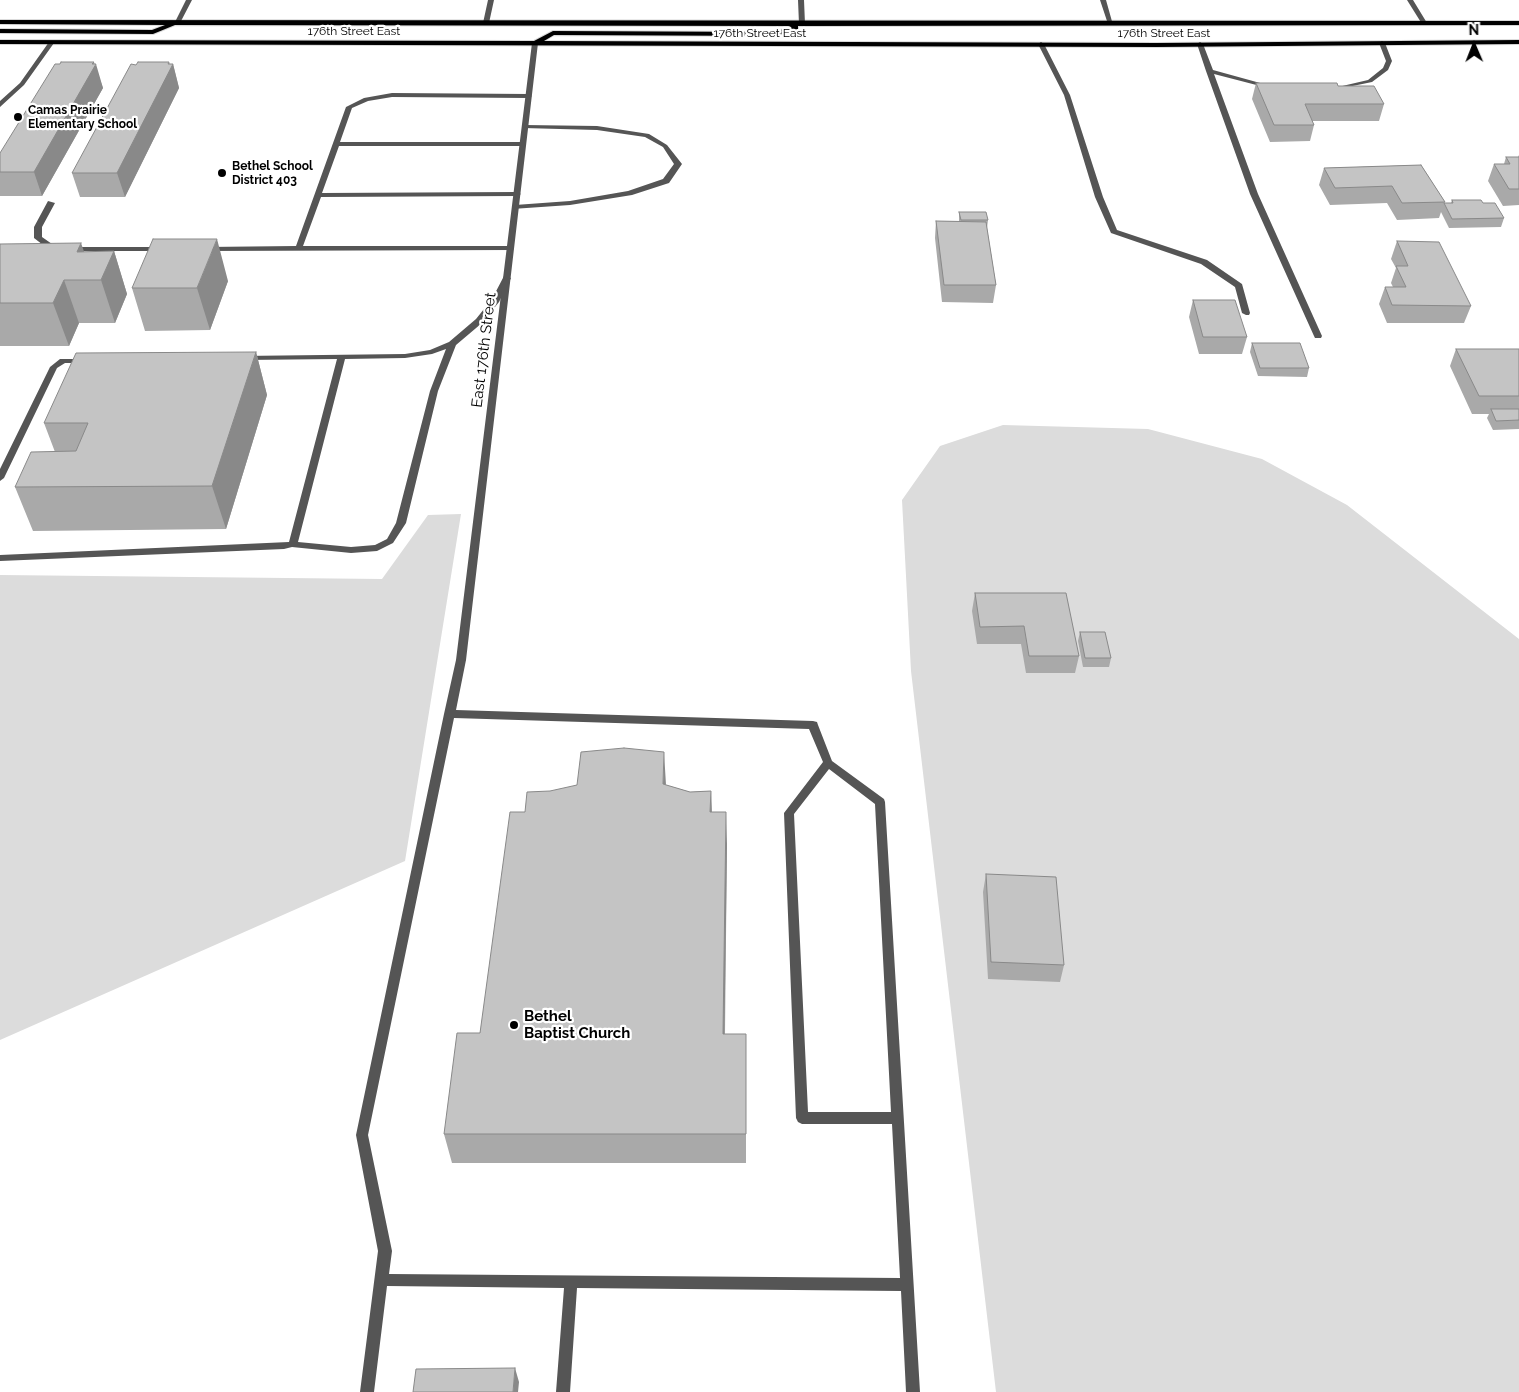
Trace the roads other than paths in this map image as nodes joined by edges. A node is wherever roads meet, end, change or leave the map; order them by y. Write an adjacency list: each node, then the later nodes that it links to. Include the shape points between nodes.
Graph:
1 (189, 0): 7 (street)
2 (491, 0): 8 (street)
3 (801, 0): 11 (street)
4 (1103, 0): 12 (street)
5 (1410, 0): 9 (street)
6 (0, 22): 7 (main road, 176th Street East)
7 (178, 22): 8 (main road, 176th Street East); 13 (main road, via 153,32)
8 (486, 23): 11 (main road, 176th Street East)
9 (1424, 23): 10 (main road, 176th Street East); 12 (main road, 176th Street East)
10 (1519, 23)
11 (802, 24): 12 (main road, 176th Street East); 16 (main road, via 776,34 554,33)
12 (1111, 24)
13 (0, 31)
14 (0, 42): 15 (main road, 176th Street East)
15 (51, 42): 16 (main road, 176th Street East); 25 (street, via 22,84)
16 (535, 42): 19 (main road, 176th Street East); 24 (street, East 176th Street)
17 (1519, 42): 18 (main road, 176th Street East)
18 (1382, 43): 20 (main road, 176th Street East); 23 (street, via 1389,60 1386,69 1370,81)
19 (1041, 44): 20 (main road, 176th Street East); 38 (street, via 1066,94 1099,196 1114,231 1204,262 1239,286)
20 (1200, 44): 21 (street)
21 (1209, 71): 22 (street); 39 (street, via 1254,194)
22 (1279, 87)
23 (1335, 88)
24 (529, 96): 26 (street, East 176th Street); 27 (street, via 392,96 366,99 349,107)
25 (0, 105)
26 (525, 127): 28 (street, East 176th Street); 32 (street, via 597,128 647,135 665,146 678,164 666,181 629,193)
27 (336, 144): 28 (street); 30 (street)
28 (523, 144): 29 (street, East 176th Street)
29 (517, 194): 30 (street); 32 (street, East 176th Street)
30 (318, 195): 33 (street)
31 (52, 203): 35 (street, via 38,227 38,238 50,246)
32 (515, 207): 34 (street, East 176th Street)
33 (298, 248): 34 (street); 36 (street)
34 (510, 248): 37 (street, East 176th Street)
35 (171, 249)
36 (201, 249)
37 (507, 278): 40 (street, via 496,300); 47 (street, East 176th Street, via 461,660)
38 (1246, 313)
39 (1318, 336)
40 (452, 344): 41 (street, via 432,352 405,356); 45 (street, via 434,391 401,524 390,542 377,548 351,550)
41 (342, 357): 42 (street); 45 (street)
42 (233, 359)
43 (93, 361): 44 (street, via 63,361 54,368)
44 (0, 478)
45 (292, 544): 46 (street)
46 (0, 558)
47 (449, 714): 48 (street, via 813,725); 50 (street, East 176th Street, via 362,1135 384,1251)
48 (828, 763): 49 (street, via 880,802); 49 (street, via 789,813 802,1118)
49 (897, 1118): 52 (street)
50 (381, 1280): 51 (street); 53 (street, East 176th Street)
51 (571, 1282): 52 (street); 54 (street)
52 (906, 1285): 55 (street)
53 (367, 1392)
54 (562, 1392)
55 (913, 1392)

